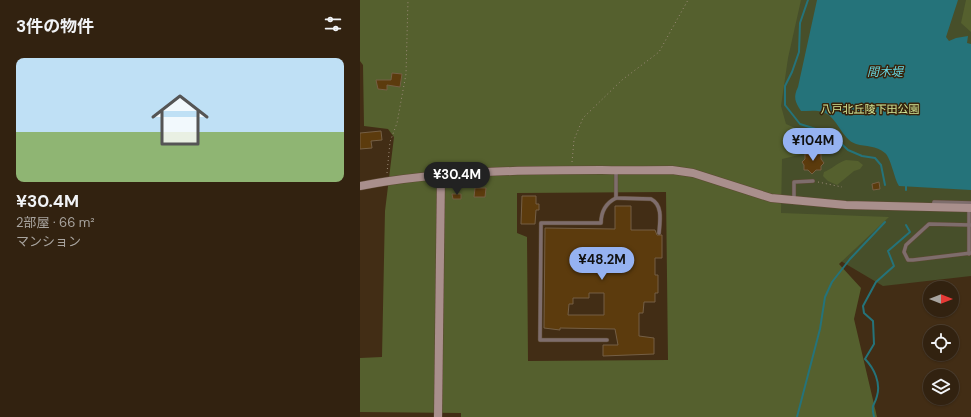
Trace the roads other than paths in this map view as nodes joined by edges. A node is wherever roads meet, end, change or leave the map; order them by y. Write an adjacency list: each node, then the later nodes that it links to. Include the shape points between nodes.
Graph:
1 (616, 170): 2 (street); 5 (lane); 6 (street, via 672,170 693,173 771,198)
2 (440, 176): 4 (street); 12 (street)
3 (813, 181): 6 (lane, via 794,182)
4 (360, 186)
5 (616, 198): 9 (lane, via 655,201 660,210); 11 (lane, via 605,208 601,215 601,223 540,223 540,340)
6 (794, 200): 7 (street, via 846,205)
7 (970, 206): 8 (lane)
8 (970, 225): 10 (lane); 10 (lane, via 929,224 906,245 904,252 908,260)
9 (660, 233)
10 (970, 254)
11 (607, 340)
12 (438, 417)

